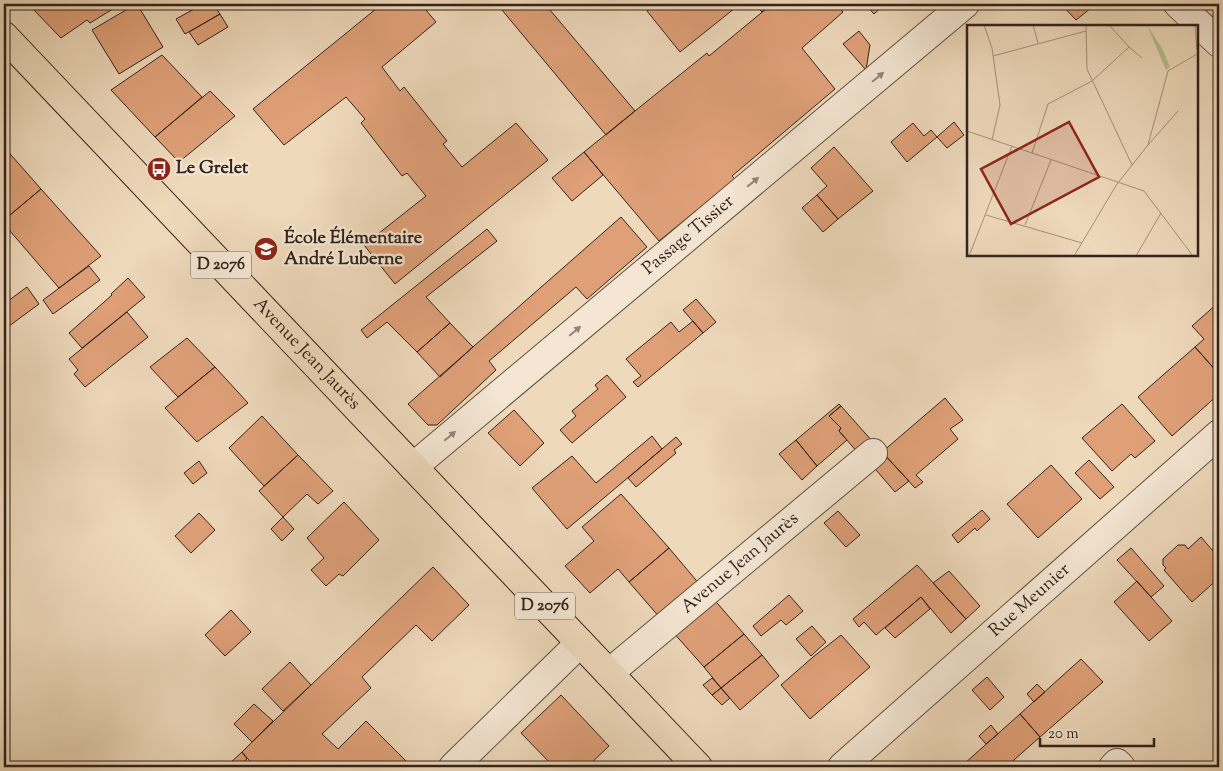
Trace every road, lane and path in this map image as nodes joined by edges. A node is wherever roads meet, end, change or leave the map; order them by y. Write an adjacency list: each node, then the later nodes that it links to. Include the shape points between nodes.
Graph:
1 (966, 4): 7 (street, Passage Tissier, one-way to 1)
2 (1178, 4): 4 (street)
3 (4, 36): 7 (main road, Avenue Jean Jaurès / D 2076)
4 (1219, 42)
5 (1219, 434): 12 (street, Rue Meunier)
6 (872, 453): 9 (street, Avenue Jean Jaurès)
7 (413, 467): 8 (main road, Avenue Jean Jaurès / D 2076)
8 (580, 643): 9 (main road, Avenue Jean Jaurès / D 2076); 10 (street)
9 (609, 673): 11 (main road, Avenue Jean Jaurès / D 2076)
10 (453, 767)
11 (698, 767)
12 (842, 767)
13 (1113, 767): 14 (street, via 1117,763)
14 (1121, 767)

